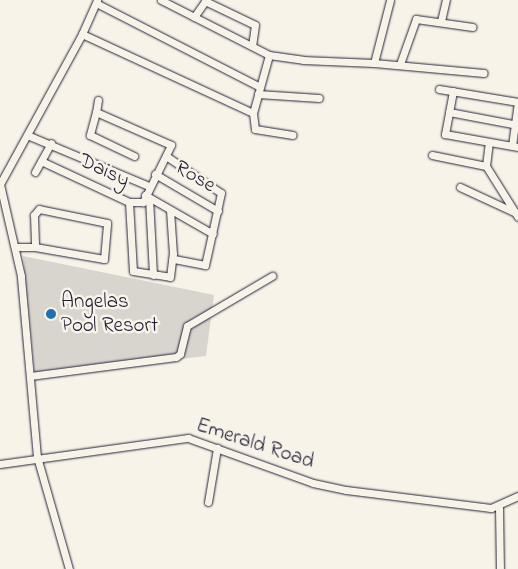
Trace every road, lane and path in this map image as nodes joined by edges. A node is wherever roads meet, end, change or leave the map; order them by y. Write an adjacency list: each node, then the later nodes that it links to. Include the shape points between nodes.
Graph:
1 (161, 0): 5 (street)
2 (390, 0): 12 (street)
3 (446, 0): 7 (street)
4 (96, 2): 9 (street); 16 (street)
5 (175, 3): 6 (street)
6 (194, 17): 10 (street); 10 (street, via 205,1 255,25)
7 (441, 21): 8 (street); 13 (street, via 416,19)
8 (472, 27)
9 (82, 34): 22 (street); 24 (street)
10 (252, 46): 11 (street)
11 (269, 55): 12 (street); 16 (street)
12 (374, 63): 13 (street)
13 (400, 64): 14 (street)
14 (484, 73)
15 (439, 89): 17 (street)
16 (259, 90): 18 (street); 22 (street)
17 (453, 91): 21 (street); 23 (street, via 518,102)
18 (319, 98)
19 (98, 100): 20 (street)
20 (96, 112): 29 (street, via 90,135); 30 (street, via 168,142 171,145)
21 (449, 112): 23 (street); 27 (street, via 445,134)
22 (253, 113): 25 (street, via 257,131)
23 (516, 125): 28 (street)
24 (27, 135): 26 (street); 36 (street)
25 (293, 135)
26 (51, 143): 32 (street); 37 (street)
27 (489, 143): 28 (street); 33 (street)
28 (515, 146)
29 (134, 156)
30 (166, 156): 35 (street); 42 (street, via 220,189)
31 (432, 156): 33 (street)
32 (41, 161): 34 (street); 40 (street, Daisy)
33 (486, 166): 43 (street)
34 (35, 172)
35 (155, 174): 37 (street); 42 (street, Rose)
36 (0, 184): 45 (street)
37 (149, 186): 39 (street)
38 (460, 187): 43 (street)
39 (147, 197): 40 (street, via 142,203); 41 (street); 48 (street)
40 (129, 202): 48 (street, Daisy, via 130,268)
41 (170, 210): 44 (street); 47 (street)
42 (218, 211): 44 (street)
43 (517, 215)
44 (213, 234): 47 (street, via 205,265)
45 (16, 247): 46 (street); 50 (street, via 22,276)
46 (35, 247): 46 (street, via 104,259 107,223 39,209 34,215)
47 (173, 260): 48 (street, via 169,277)
48 (152, 275)
49 (272, 276): 50 (street, via 187,326 180,354 176,357)
50 (30, 376): 52 (street)
51 (217, 448): 52 (street, Emerald Road, via 184,438); 55 (street); 56 (street, Emerald Road, via 333,488)
52 (37, 457): 53 (street, Emerald Road); 57 (street)
53 (0, 464)
54 (518, 496): 56 (street)
55 (208, 502)
56 (499, 508): 58 (street)
57 (70, 569)
58 (500, 569)

